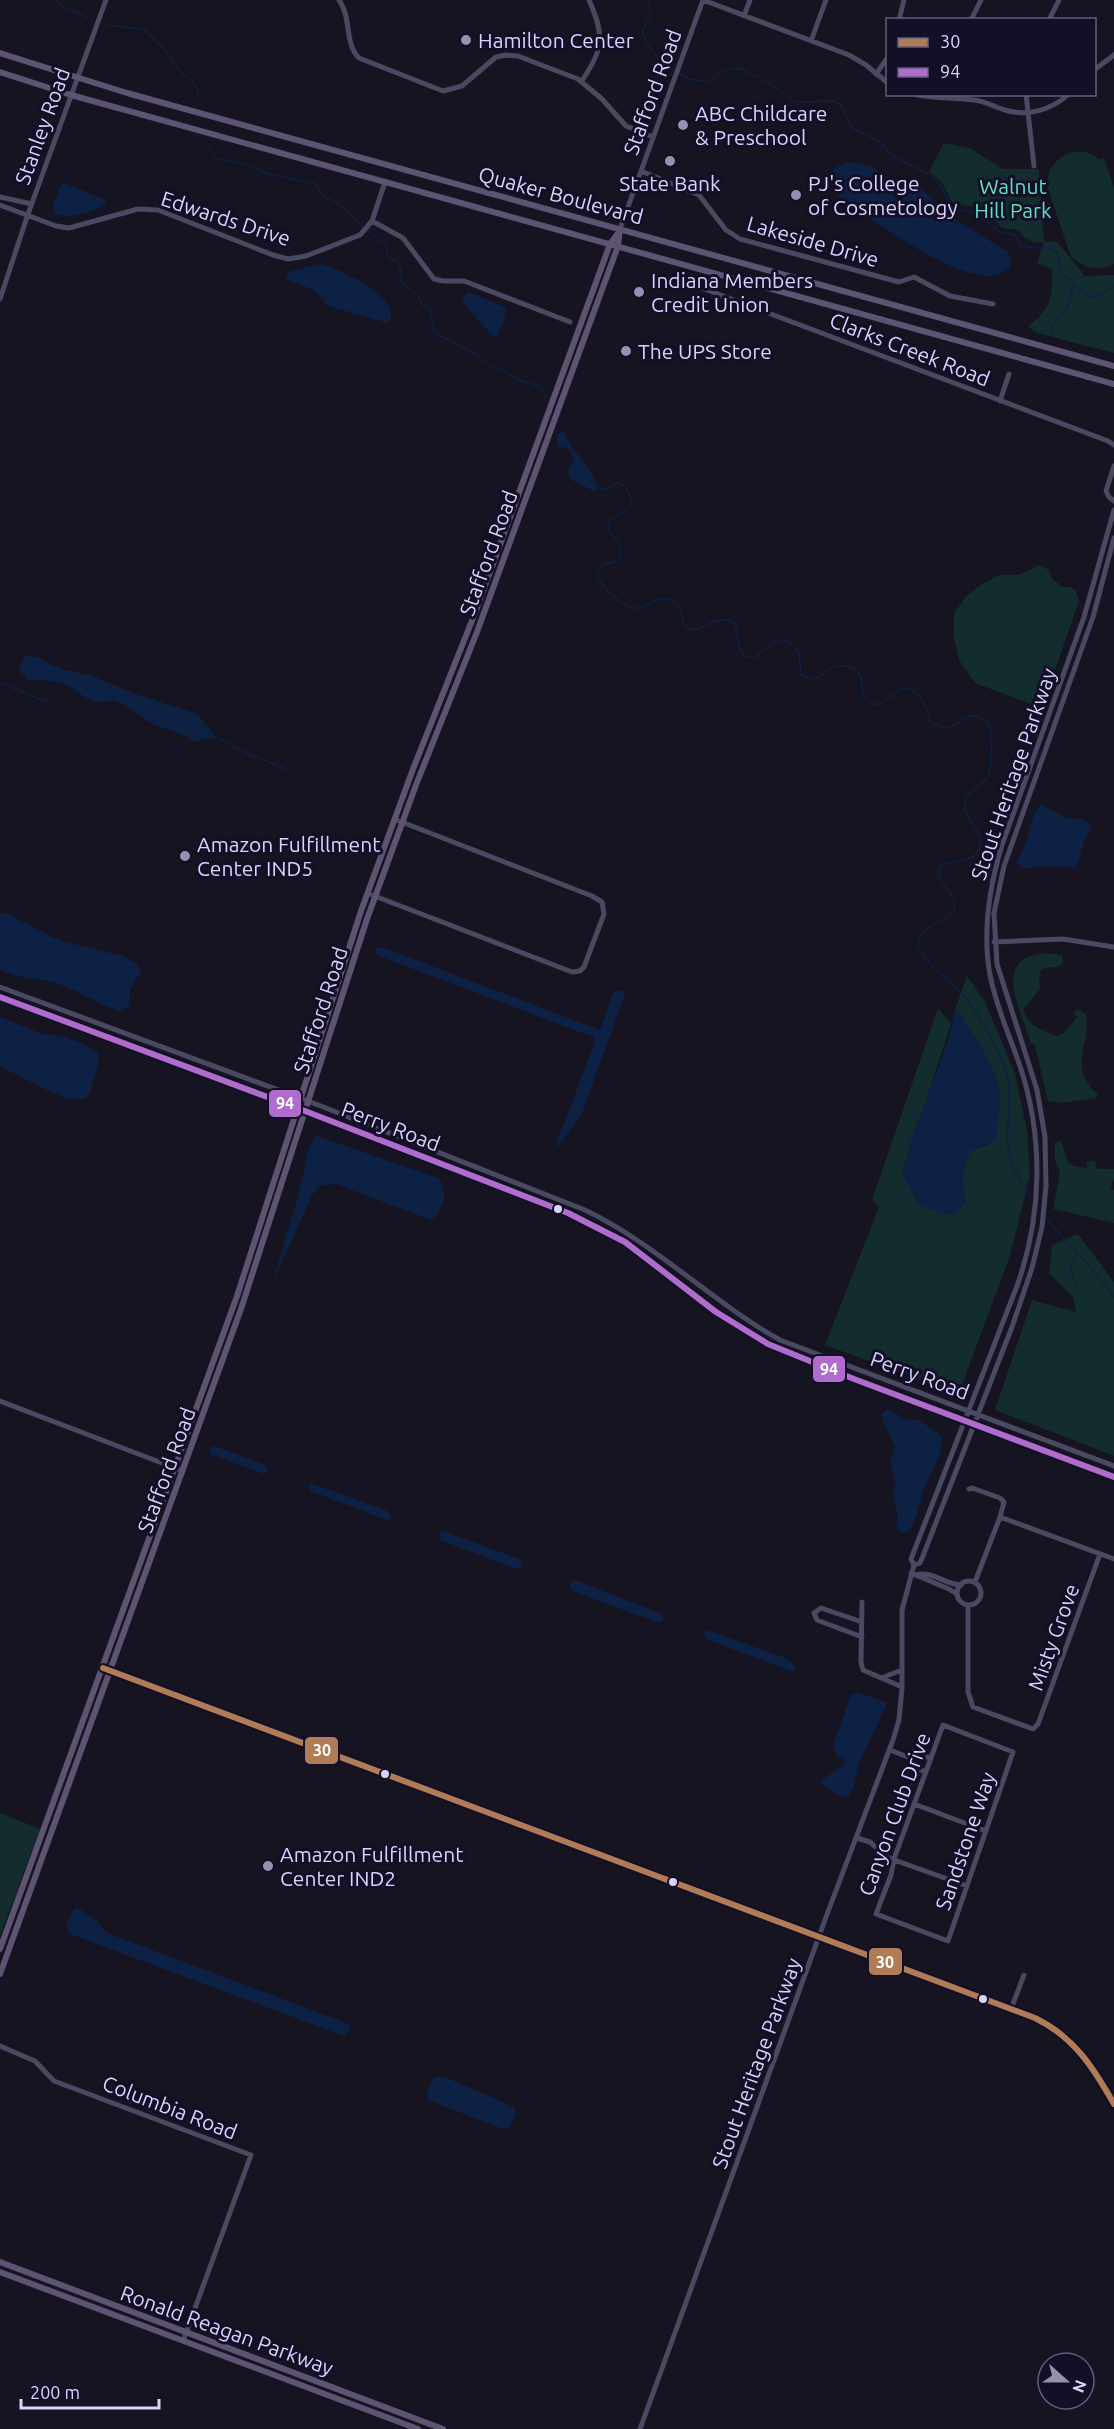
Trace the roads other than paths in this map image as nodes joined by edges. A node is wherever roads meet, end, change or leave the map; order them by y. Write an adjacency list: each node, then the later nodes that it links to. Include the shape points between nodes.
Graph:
1 (106, 0): 21 (street, Stanley Road)
2 (339, 0): 22 (street, via 347,18 352,50 359,58 438,89 462,86 491,60 506,55 524,58)
3 (589, 0): 22 (street, via 599,24 600,45 594,64)
4 (703, 0): 10 (street); 30 (street, Stafford Road)
5 (750, 0): 10 (street)
6 (826, 0): 14 (street)
7 (904, 0): 11 (street)
8 (981, 0): 12 (street)
9 (1059, 0): 13 (street)
10 (744, 15): 14 (street)
11 (900, 18)
12 (971, 18)
13 (1050, 18)
14 (811, 41): 20 (street, via 859,61)
15 (0, 53): 21 (main road, Quaker Boulevard)
16 (1114, 55): 18 (street)
17 (886, 60): 20 (street)
18 (1096, 69)
19 (0, 72): 24 (main road, Quaker Boulevard)
20 (876, 74): 23 (street)
21 (77, 78): 24 (street, Stanley Road); 39 (main road, Quaker Boulevard)
22 (581, 82): 30 (street, via 626,126)
23 (886, 82)
24 (71, 95): 33 (main road, Quaker Boulevard); 35 (street, Stanley Road)
25 (922, 96): 28 (street)
26 (1026, 96): 29 (street)
27 (1066, 96): 29 (street, via 1049,107)
28 (964, 97): 29 (street, via 1018,114)
29 (1028, 113): 31 (street)
30 (653, 137): 32 (street, Stafford Road)
31 (1034, 166)
32 (641, 171): 39 (street, Stafford Road); 44 (street, Lakeside Drive, via 699,195 726,230 740,239 899,282 914,277 951,296)
33 (385, 182): 38 (street, Edwards Drive); 40 (main road, Quaker Boulevard)
34 (0, 197): 35 (street)
35 (32, 204): 37 (street, Stanley Road)
36 (0, 205): 37 (street, Edwards Drive)
37 (28, 214): 38 (street, Edwards Drive, via 69,228 138,209 158,210 288,259 360,235); 43 (street, Stanley Road)
38 (371, 222): 45 (street, via 403,238 434,279 464,281)
39 (620, 229): 40 (main road, Stafford Road); 41 (main road, Stafford Road); 46 (main road, Quaker Boulevard)
40 (610, 244): 41 (main road, Quaker Boulevard); 55 (main road, Stafford Road, via 471,623)
41 (618, 246): 48 (main road, Quaker Boulevard); 56 (main road, Stafford Road, via 471,649)
42 (694, 285): 49 (street, Clarks Creek Road)
43 (0, 299)
44 (993, 304)
45 (570, 322)
46 (1114, 366)
47 (1008, 374): 49 (street)
48 (1114, 384)
49 (1000, 401): 50 (street, Clarks Creek Road)
50 (1114, 445)
51 (1114, 466): 52 (street, via 1106,491)
52 (1114, 501)
53 (1114, 510): 60 (street, Stout Heritage Parkway, via 1084,617 991,880)
54 (1114, 538): 59 (street, Stout Heritage Parkway, via 1090,625 1004,866 994,912)
55 (394, 819): 56 (street); 57 (main road, Stafford Road)
56 (402, 822): 58 (main road, Stafford Road); 58 (street, via 599,899 604,909 598,932 584,967 572,972)
57 (367, 893): 58 (street); 64 (main road, Stafford Road)
58 (375, 896): 65 (main road, Stafford Road)
59 (995, 942): 60 (street); 61 (street, via 1063,939); 70 (street, Stout Heritage Parkway, via 1006,998 1037,1090 1045,1137 1046,1186 1032,1268)
60 (986, 943): 69 (street, Stout Heritage Parkway, via 990,976 1032,1114 1037,1191 1020,1279)
61 (1114, 947)
62 (0, 987): 64 (street, Perry Road)
63 (0, 997): 66 (street, Perry Road)
64 (300, 1098): 65 (street, Perry Road); 66 (main road, Stafford Road)
65 (308, 1101): 67 (main road, Stafford Road); 69 (street, Perry Road, via 585,1210 622,1229 736,1314 780,1340)
66 (297, 1108): 67 (street, Perry Road); 74 (main road, Stafford Road, via 237,1296)
67 (305, 1110): 71 (street, Perry Road, via 568,1213 625,1242 716,1312 768,1344); 75 (main road, Stafford Road, via 248,1289)
68 (0, 1401): 74 (street)
69 (967, 1411): 70 (street, Perry Road); 71 (street, Stout Heritage Parkway)
70 (978, 1414): 72 (street, Stout Heritage Parkway); 73 (street, Perry Road)
71 (964, 1420): 72 (street, Perry Road); 81 (street, Stout Heritage Parkway, via 911,1559)
72 (975, 1424): 76 (street, Perry Road); 81 (street, Stout Heritage Parkway, via 920,1563)
73 (1114, 1466)
74 (175, 1468): 75 (street); 90 (main road, Stafford Road)
75 (183, 1471): 92 (main road, Stafford Road)
76 (1114, 1477)
77 (969, 1489): 78 (street, via 1000,1498 1004,1502)
78 (1000, 1517): 79 (street); 83 (street)
79 (1101, 1554): 80 (street); 87 (street, Misty Grove, via 1034,1729 973,1707 968,1692)
80 (1114, 1559)
81 (914, 1565): 82 (street, Stout Heritage Parkway)
82 (914, 1574): 84 (street, via 924,1573); 85 (street); 91 (street, Stout Heritage Parkway, via 902,1610)
83 (975, 1582): 84 (street); 87 (street, via 982,1595 978,1602)
84 (961, 1585): 85 (street)
85 (957, 1594): 87 (street)
86 (862, 1602): 88 (street)
87 (968, 1605)
88 (862, 1622): 89 (street); 89 (street, via 821,1608 814,1615 817,1620)
89 (862, 1637): 93 (street, via 863,1670)
90 (103, 1668): 92 (street); 107 (main road, Stafford Road)
91 (902, 1670): 93 (street); 94 (street, Stout Heritage Parkway)
92 (110, 1671): 105 (street); 108 (main road, Stafford Road)
93 (881, 1678): 94 (street)
94 (902, 1687): 96 (street, Stout Heritage Parkway, via 899,1720)
95 (944, 1725): 97 (street, Canyon Club Drive); 101 (street, Sandstone Way, via 1013,1752)
96 (890, 1750): 98 (street); 102 (street, Stout Heritage Parkway)
97 (931, 1758): 98 (street, via 920,1755); 99 (street, Canyon Club Drive)
98 (913, 1759): 99 (street, via 914,1766)
99 (926, 1772): 100 (street, Canyon Club Drive)
100 (914, 1804): 101 (street); 103 (street, Canyon Club Drive)
101 (986, 1831): 104 (street, Sandstone Way)
102 (857, 1838): 103 (street); 105 (street, Stout Heritage Parkway)
103 (894, 1859): 104 (street); 106 (street, Canyon Club Drive, via 876,1914)
104 (967, 1886): 106 (street, Sandstone Way)
105 (819, 1937): 110 (street); 119 (street, Stout Heritage Parkway)
106 (948, 1941)
107 (0, 1949)
108 (0, 1974)
109 (1024, 1975): 110 (street)
110 (1011, 2009): 112 (street, via 1045,2023 1071,2041)
111 (0, 2046): 115 (street, Columbia Road, via 35,2061 58,2082 251,2155)
112 (1114, 2104)
113 (0, 2262): 115 (main road, Ronald Reagan Parkway)
114 (0, 2272): 116 (main road, Ronald Reagan Parkway)
115 (186, 2332): 116 (street, Columbia Road); 118 (main road, Ronald Reagan Parkway)
116 (183, 2341): 117 (main road, Ronald Reagan Parkway)
117 (418, 2429)
118 (443, 2429)
119 (640, 2429)

